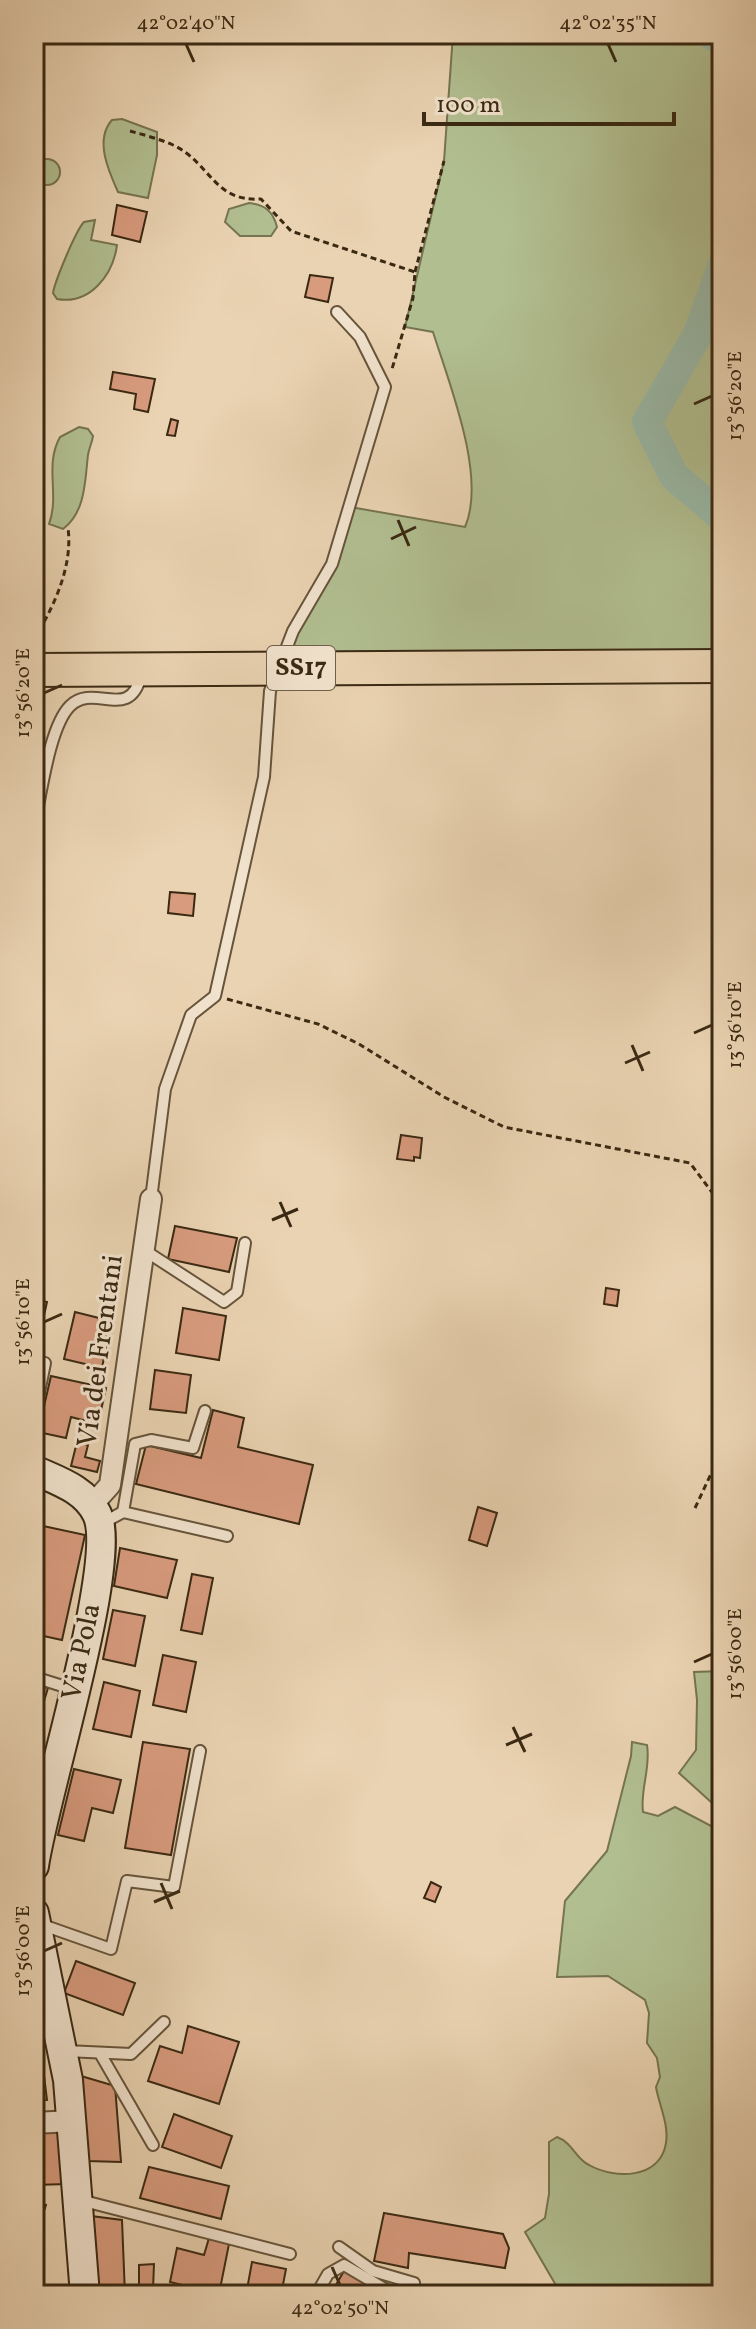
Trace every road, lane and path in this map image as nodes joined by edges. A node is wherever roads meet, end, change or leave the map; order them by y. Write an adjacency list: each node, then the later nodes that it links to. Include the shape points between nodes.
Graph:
1 (130, 131): 3 (path, via 174,145 204,167 221,190 242,201 261,199 291,231)
2 (444, 161): 3 (path)
3 (415, 272): 5 (path, via 413,298)
4 (337, 312): 5 (lane, via 360,337)
5 (385, 387): 9 (lane, via 332,564)
6 (68, 528): 7 (path, via 70,545 53,610)
7 (34, 639)
8 (722, 666): 9 (main road, SS17)
9 (278, 668): 10 (main road, SS17); 13 (lane, via 270,691 264,777)
10 (142, 669): 11 (main road, SS17); 12 (lane, via 137,691 126,699 83,700 70,706 56,736)
11 (34, 670)
12 (34, 826)
13 (215, 996): 14 (lane, via 191,1015 165,1089); 15 (path, via 318,1024 504,1127 690,1163 714,1195)
14 (151, 1199): 17 (street, Via dei Frentani)
15 (722, 1239)
16 (245, 1243): 17 (lane, via 237,1292 224,1302)
17 (144, 1250): 24 (street, Via dei Frentani)
18 (722, 1346): 23 (path, via 718,1459)
19 (45, 1363): 21 (lane)
20 (205, 1411): 24 (lane, via 193,1448 151,1440 135,1444)
21 (34, 1417)
22 (34, 1470): 24 (street, via 78,1491)
23 (695, 1508)
24 (105, 1514): 25 (lane); 27 (street, Via Pola)
25 (227, 1536)
26 (34, 1677): 27 (lane)
27 (74, 1689): 29 (street, Via Pola)
28 (200, 1751): 31 (lane, via 174,1887 127,1881 111,1949)
29 (44, 1778): 30 (street, Via Pola)
30 (34, 1866)
31 (34, 1920): 32 (street)
32 (39, 1967): 34 (street)
33 (164, 2022): 35 (lane, via 131,2054)
34 (64, 2051): 35 (lane); 36 (street)
35 (101, 2055): 38 (lane)
36 (72, 2121): 37 (street); 39 (street)
37 (34, 2123)
38 (153, 2145)
39 (78, 2199): 41 (lane); 42 (street)
40 (339, 2247): 45 (lane, via 373,2271 414,2283)
41 (290, 2254)
42 (85, 2295)
43 (316, 2295): 44 (lane, via 328,2274 344,2265)
44 (395, 2295)
45 (412, 2295)

